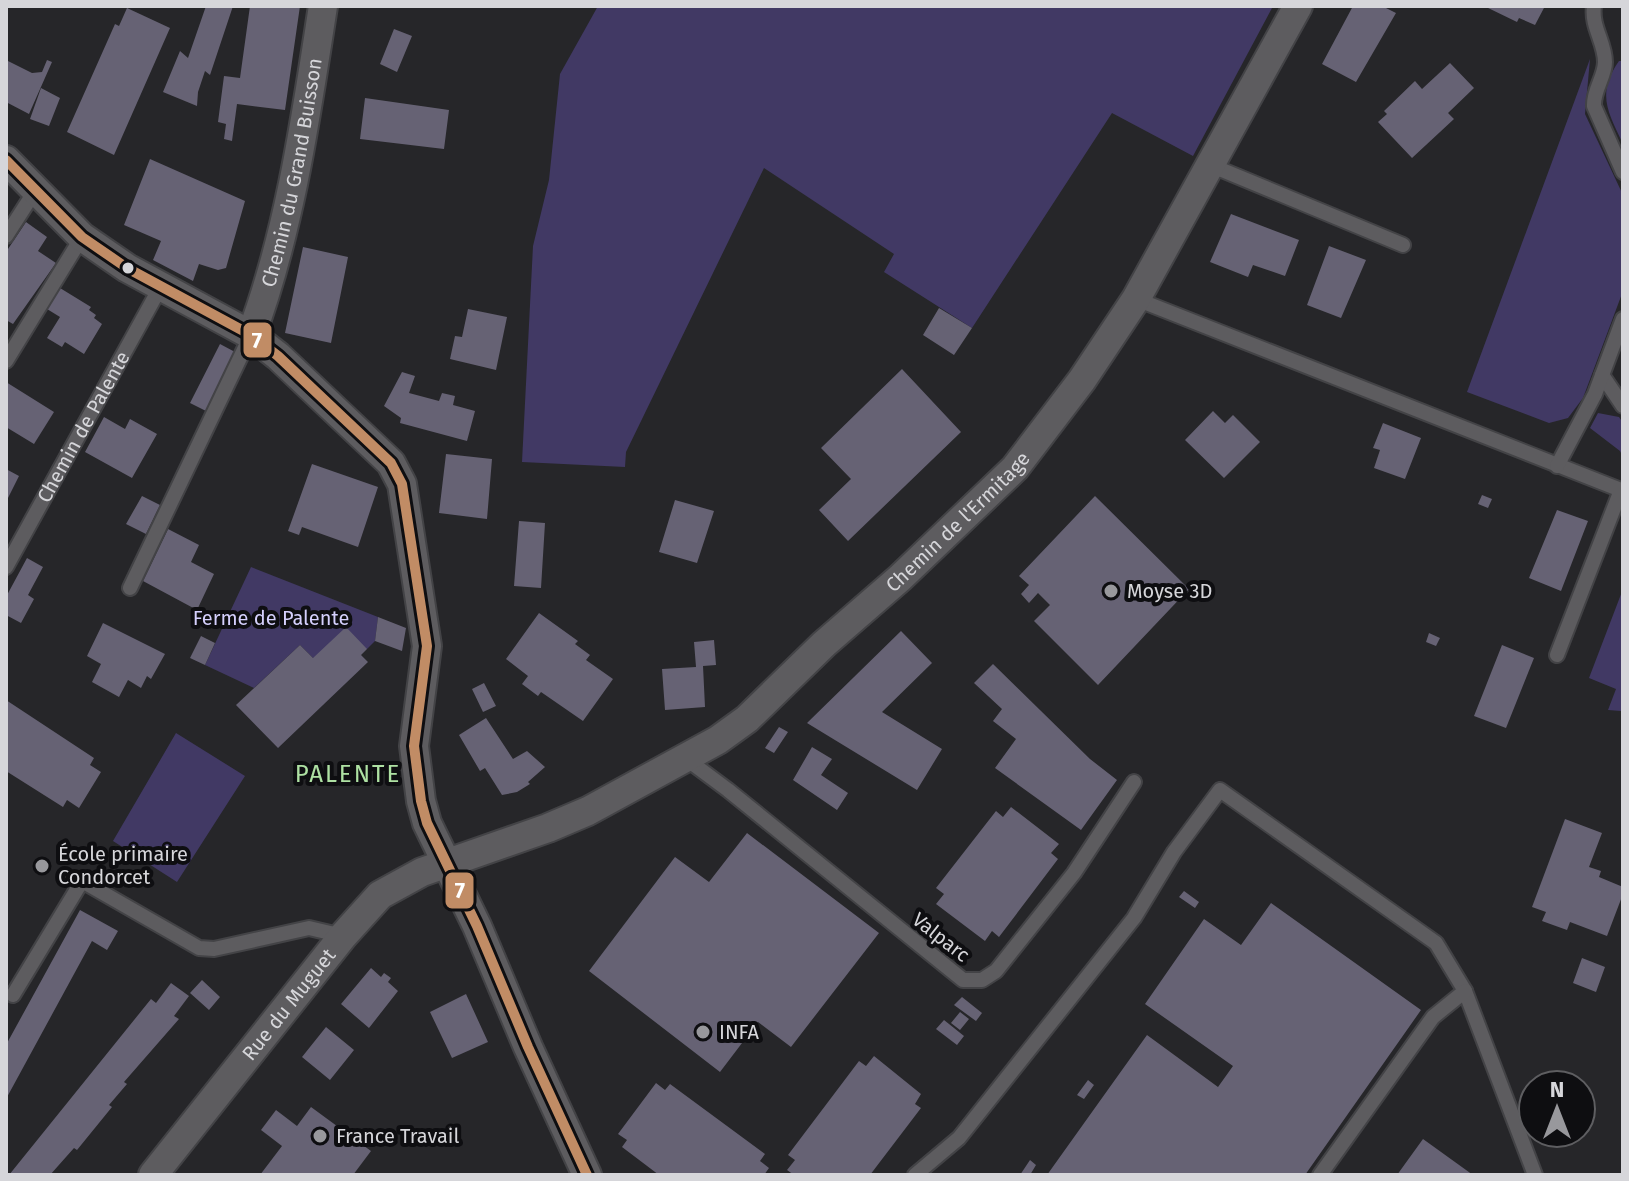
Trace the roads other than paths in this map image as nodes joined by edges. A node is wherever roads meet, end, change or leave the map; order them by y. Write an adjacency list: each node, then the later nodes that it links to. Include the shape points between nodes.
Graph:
1 (323, 6): 14 (street, Chemin du Grand Buisson, via 281,235)
2 (1298, 6): 5 (street, Chemin de l'Ermitage)
3 (1594, 6): 6 (lane, via 1592,21 1605,63 1594,106)
4 (6, 160): 7 (street)
5 (1210, 165): 10 (lane); 12 (street, Chemin de l'Ermitage)
6 (1623, 172)
7 (35, 191): 8 (lane); 9 (street)
8 (6, 236)
9 (82, 237): 11 (street); 15 (lane)
10 (1403, 245)
11 (161, 286): 14 (street); 20 (lane, Chemin de Palente)
12 (1136, 299): 18 (lane); 23 (street, Chemin de l'Ermitage, via 1015,468 747,719)
13 (1623, 319): 16 (lane)
14 (251, 335): 21 (lane); 25 (street, via 391,463 402,484 427,646 414,746 427,823)
15 (6, 361)
16 (1602, 375): 17 (lane); 18 (lane)
17 (1623, 406)
18 (1557, 466): 19 (lane)
19 (1622, 490): 22 (lane)
20 (6, 567)
21 (130, 588)
22 (1557, 655)
23 (685, 758): 24 (lane, Valparc, via 963,980 982,980 996,971 1074,873); 25 (street, Chemin de l'Ermitage, via 588,811)
24 (1134, 782)
25 (447, 862): 26 (street, Rue du Muguet, via 380,895); 30 (street)
26 (343, 936): 28 (lane, via 309,928 199,948 82,881); 29 (street, Rue du Muguet)
27 (1465, 991): 31 (lane, via 1436,943 1220,790 1115,942 959,1138); 32 (lane, via 1433,1017); 33 (lane)
28 (13, 995)
29 (153, 1175)
30 (587, 1175)
31 (915, 1175)
32 (1320, 1175)
33 (1535, 1175)

